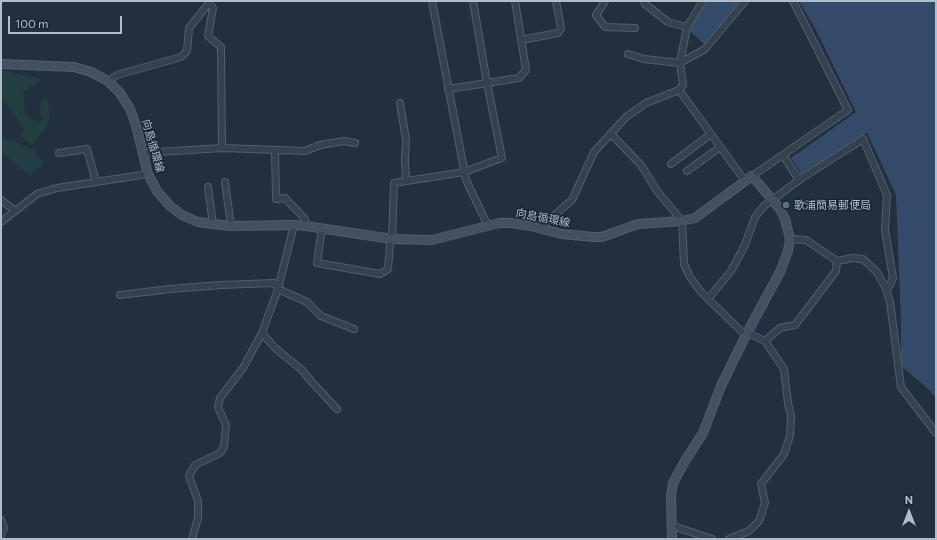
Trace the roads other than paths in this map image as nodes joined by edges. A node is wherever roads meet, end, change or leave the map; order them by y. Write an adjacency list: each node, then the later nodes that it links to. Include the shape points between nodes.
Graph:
1 (432, 1): 19 (street)
2 (473, 1): 18 (street)
3 (515, 1): 13 (street)
4 (556, 1): 13 (street, via 561,28 558,33)
5 (605, 1): 12 (street, via 596,16 604,27)
6 (644, 1): 11 (street, via 668,22)
7 (703, 1): 11 (street)
8 (745, 1): 15 (street, via 705,49)
9 (793, 1): 30 (street, via 848,110)
10 (209, 2): 17 (street, via 189,28 187,51 181,57 117,75); 26 (street, via 213,8 208,36 221,47)
11 (687, 27): 15 (street)
12 (635, 28)
13 (521, 40): 18 (street, via 526,70 519,78)
14 (628, 54): 15 (street, via 644,59)
15 (680, 63): 20 (street, via 683,85)
16 (1, 64): 17 (main road, 向島循環線, via 74,67)
17 (108, 81): 28 (main road, 向島循環線, via 120,93 130,109)
18 (487, 83): 19 (street); 33 (street, via 502,158)
19 (448, 89): 33 (street)
20 (679, 90): 22 (street, via 646,103 626,118); 23 (street)
21 (400, 104): 37 (street, via 406,140)
22 (611, 134): 46 (street, via 640,165); 53 (street, via 594,152 572,200)
23 (711, 134): 25 (street); 31 (street)
24 (356, 143): 27 (street, via 344,141 320,144 306,152)
25 (720, 147): 32 (street); 38 (street)
26 (222, 148): 27 (street); 28 (street)
27 (275, 150): 50 (street, via 276,199 285,198 305,219)
28 (143, 153): 34 (main road, 向島循環線)
29 (59, 154): 39 (street, via 87,149)
30 (783, 155): 35 (street); 36 (street, via 797,177)
31 (671, 164)
32 (687, 171)
33 (464, 172): 37 (street); 51 (street)
34 (148, 174): 39 (street); 47 (main road, 向島循環線, via 157,191 170,206 198,222)
35 (752, 176): 38 (main road, 向島循環線); 42 (main road)
36 (802, 178): 42 (street); 58 (street, via 863,139 887,195 885,230 893,278)
37 (406, 181): 54 (street, via 394,183)
38 (745, 181): 46 (main road, 向島循環線, via 695,218)
39 (96, 182): 44 (street, via 37,194)
40 (225, 182): 49 (street)
41 (208, 187): 47 (street)
42 (772, 199): 55 (main road, via 786,220); 60 (street, via 755,217 745,245 731,271)
43 (1, 200): 44 (street)
44 (15, 211): 45 (street)
45 (1, 222)
46 (682, 222): 53 (main road, 向島循環線, via 638,224 602,237 562,234); 60 (street, via 684,264 690,277)
47 (213, 224): 49 (main road, 向島循環線)
48 (294, 225): 49 (main road, 向島循環線); 50 (main road, 向島循環線); 57 (street)
49 (231, 226)
50 (306, 226): 52 (main road, 向島循環線)
51 (488, 226): 53 (main road, 向島循環線, via 511,223); 54 (main road, 向島循環線, via 432,240)
52 (322, 228): 54 (main road, 向島循環線); 54 (street, via 317,263 380,274 388,269)
53 (540, 229)
54 (392, 239)
55 (790, 239): 56 (street, via 806,240); 63 (main road, via 780,272)
56 (837, 261): 58 (street, via 863,259 877,272); 64 (street, via 836,271 795,325 780,328)
57 (278, 289): 59 (street, via 274,283 170,289); 61 (street, via 307,302 320,316); 62 (street)
58 (886, 289): 66 (street, via 901,387)
59 (120, 295)
60 (708, 299): 63 (street, via 742,332)
61 (354, 329)
62 (262, 333): 65 (street, via 275,348 302,370); 70 (street, via 243,368 220,398 218,408 226,425 224,447 220,453 194,465 189,476 198,501 198,518)
63 (747, 333): 64 (street); 68 (main road, via 721,386 703,433 673,483)
64 (765, 341): 73 (street, via 784,369 791,416 790,436 784,454 761,484 765,503 759,521 750,531)
65 (337, 409)
66 (936, 433)
67 (1, 520): 69 (street, via 4,528)
68 (672, 527): 71 (main road); 72 (street)
69 (1, 535)
70 (192, 539)
71 (672, 539)
72 (712, 539)
73 (729, 539)

